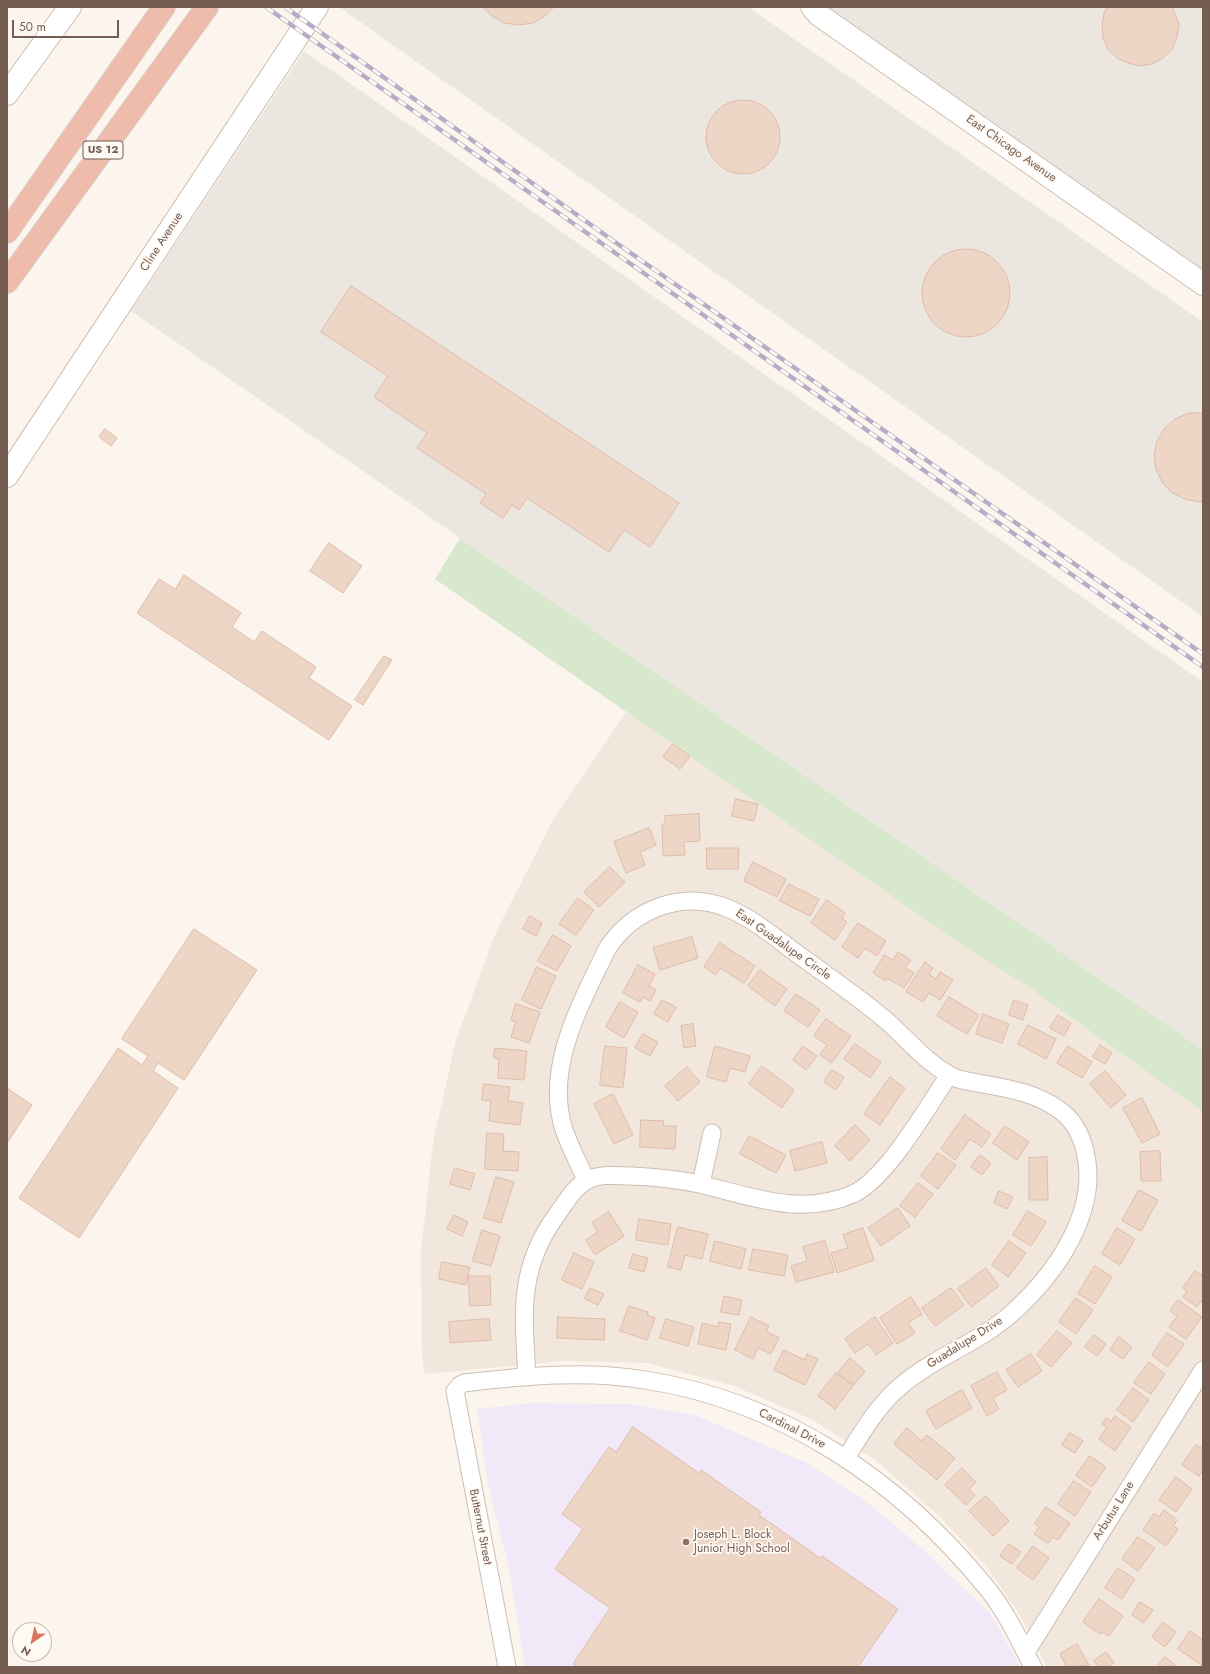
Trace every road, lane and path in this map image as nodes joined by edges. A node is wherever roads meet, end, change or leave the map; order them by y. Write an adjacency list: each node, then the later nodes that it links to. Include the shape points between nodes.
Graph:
1 (70, 7): 7 (main road)
2 (207, 7): 11 (highway, US 12)
3 (317, 7): 13 (main road, Cline Avenue)
4 (796, 7): 6 (main road, East Chicago Avenue)
5 (164, 8): 8 (highway, US 12)
6 (816, 11): 12 (main road, East Chicago Avenue)
7 (7, 94)
8 (52, 167): 9 (highway); 10 (highway)
9 (7, 216)
10 (7, 232)
11 (10, 279)
12 (1203, 284)
13 (7, 476)
14 (949, 1075): 16 (street, East Guadalupe Circle, via 927,1059 869,1007 747,918 729,908 705,901 670,903 641,915 614,938 603,956 570,1029 560,1075 560,1110 564,1130); 17 (street, via 879,1174 854,1193 806,1204 786,1204 764,1202); 21 (street, Guadalupe Drive, via 1030,1095 1048,1102 1068,1117 1083,1142 1087,1184 1085,1206 1065,1248 1050,1272 1029,1296 988,1332 929,1365 898,1388 877,1412)
15 (712, 1133): 17 (street)
16 (586, 1180): 17 (street, via 596,1176 614,1176 663,1178); 19 (street, via 553,1219 536,1252 529,1273 523,1315)
17 (701, 1184)
18 (1203, 1370): 22 (street, Arbutus Lane)
19 (527, 1376): 20 (street, Cardinal Drive, via 464,1383); 21 (street, Cardinal Drive, via 574,1374 644,1379 718,1396 789,1425)
20 (457, 1388): 23 (street, Butternut Street, via 455,1396)
21 (846, 1458): 22 (street, Cardinal Drive, via 898,1498 955,1550 987,1587)
22 (1026, 1652): 24 (street, Cardinal Drive)
23 (507, 1667)
24 (1033, 1667)

